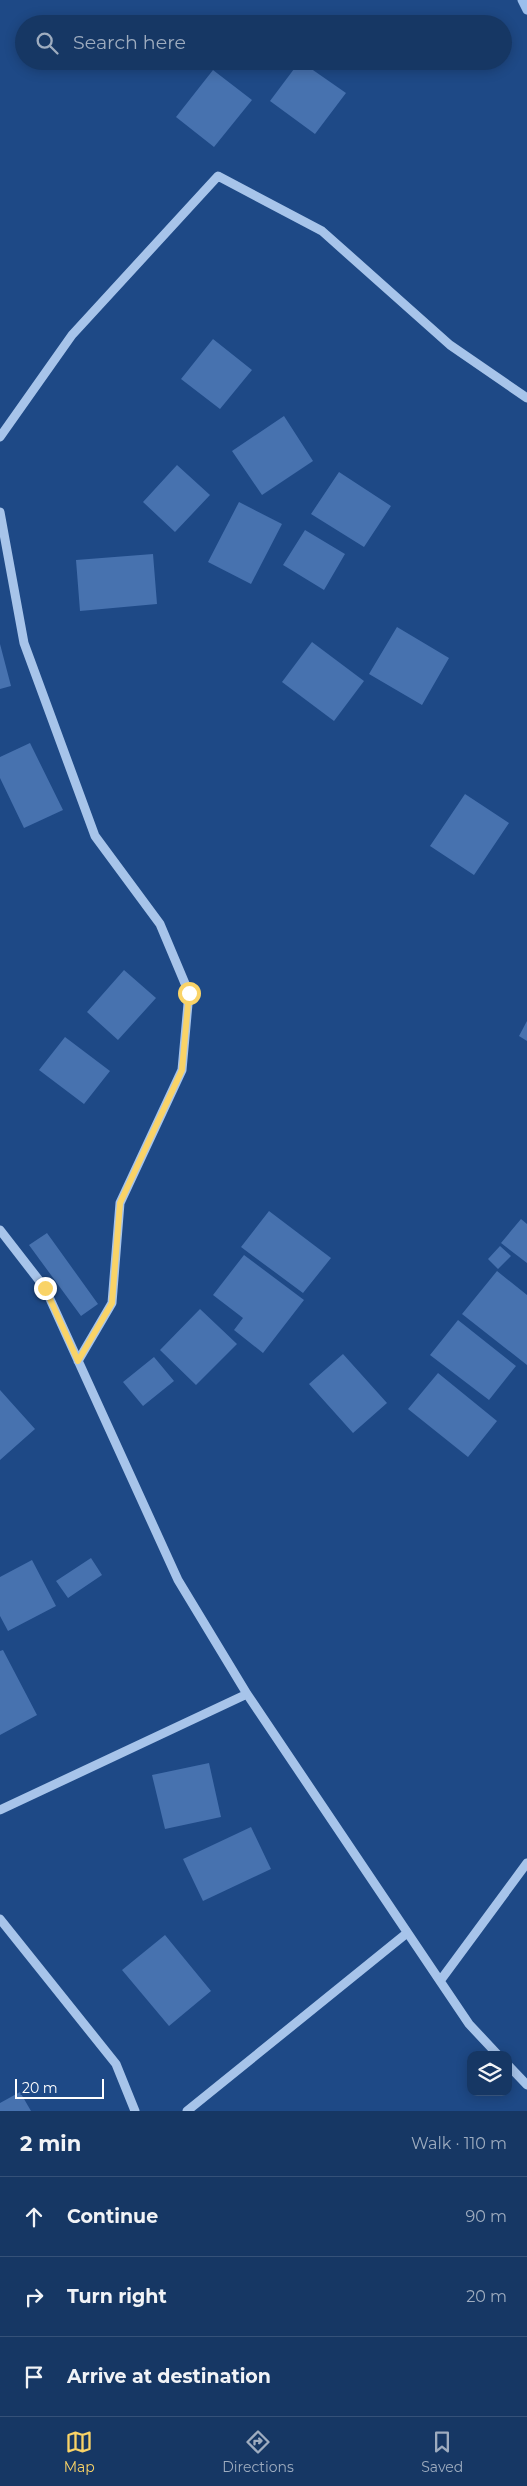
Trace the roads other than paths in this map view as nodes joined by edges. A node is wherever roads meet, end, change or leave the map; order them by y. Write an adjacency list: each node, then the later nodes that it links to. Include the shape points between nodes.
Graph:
1 (527, 398): 2 (street, via 450,345 322,231 218,176 72,335)
2 (0, 437)
3 (0, 512): 5 (street, via 24,643 96,836 160,924 189,993 182,1070 120,1203 112,1303)
4 (0, 1230): 5 (street, via 45,1288)
5 (78, 1361): 6 (street, via 178,1580)
6 (247, 1694): 7 (street); 10 (street)
7 (0, 1810)
8 (527, 1863): 11 (street)
9 (0, 1919): 15 (street, via 116,2064)
10 (407, 1933): 11 (street); 16 (street)
11 (440, 1981): 12 (street, via 469,2024)
12 (494, 2051)
13 (512, 2070): 14 (street)
14 (527, 2085)
15 (135, 2111)
16 (187, 2111)

